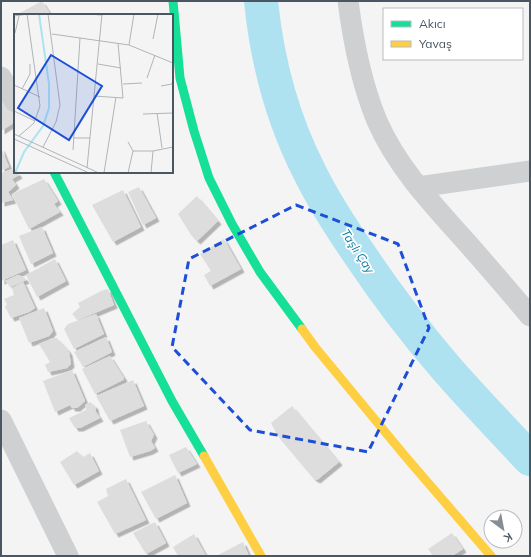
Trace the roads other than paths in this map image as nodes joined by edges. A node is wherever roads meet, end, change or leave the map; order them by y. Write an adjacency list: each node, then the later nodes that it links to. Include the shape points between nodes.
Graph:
1 (173, 1): 13 (street, via 180,78 194,131 209,178 232,224 260,272 314,347)
2 (348, 1): 7 (street, via 352,31 369,98 378,122 394,152)
3 (1, 77): 4 (street)
4 (14, 100)
5 (530, 171): 7 (street)
6 (55, 173): 12 (street, via 172,401)
7 (418, 187): 8 (street)
8 (530, 316)
9 (1, 420): 10 (street)
10 (8, 453): 11 (street)
11 (68, 556)
12 (261, 556)
13 (491, 556)

